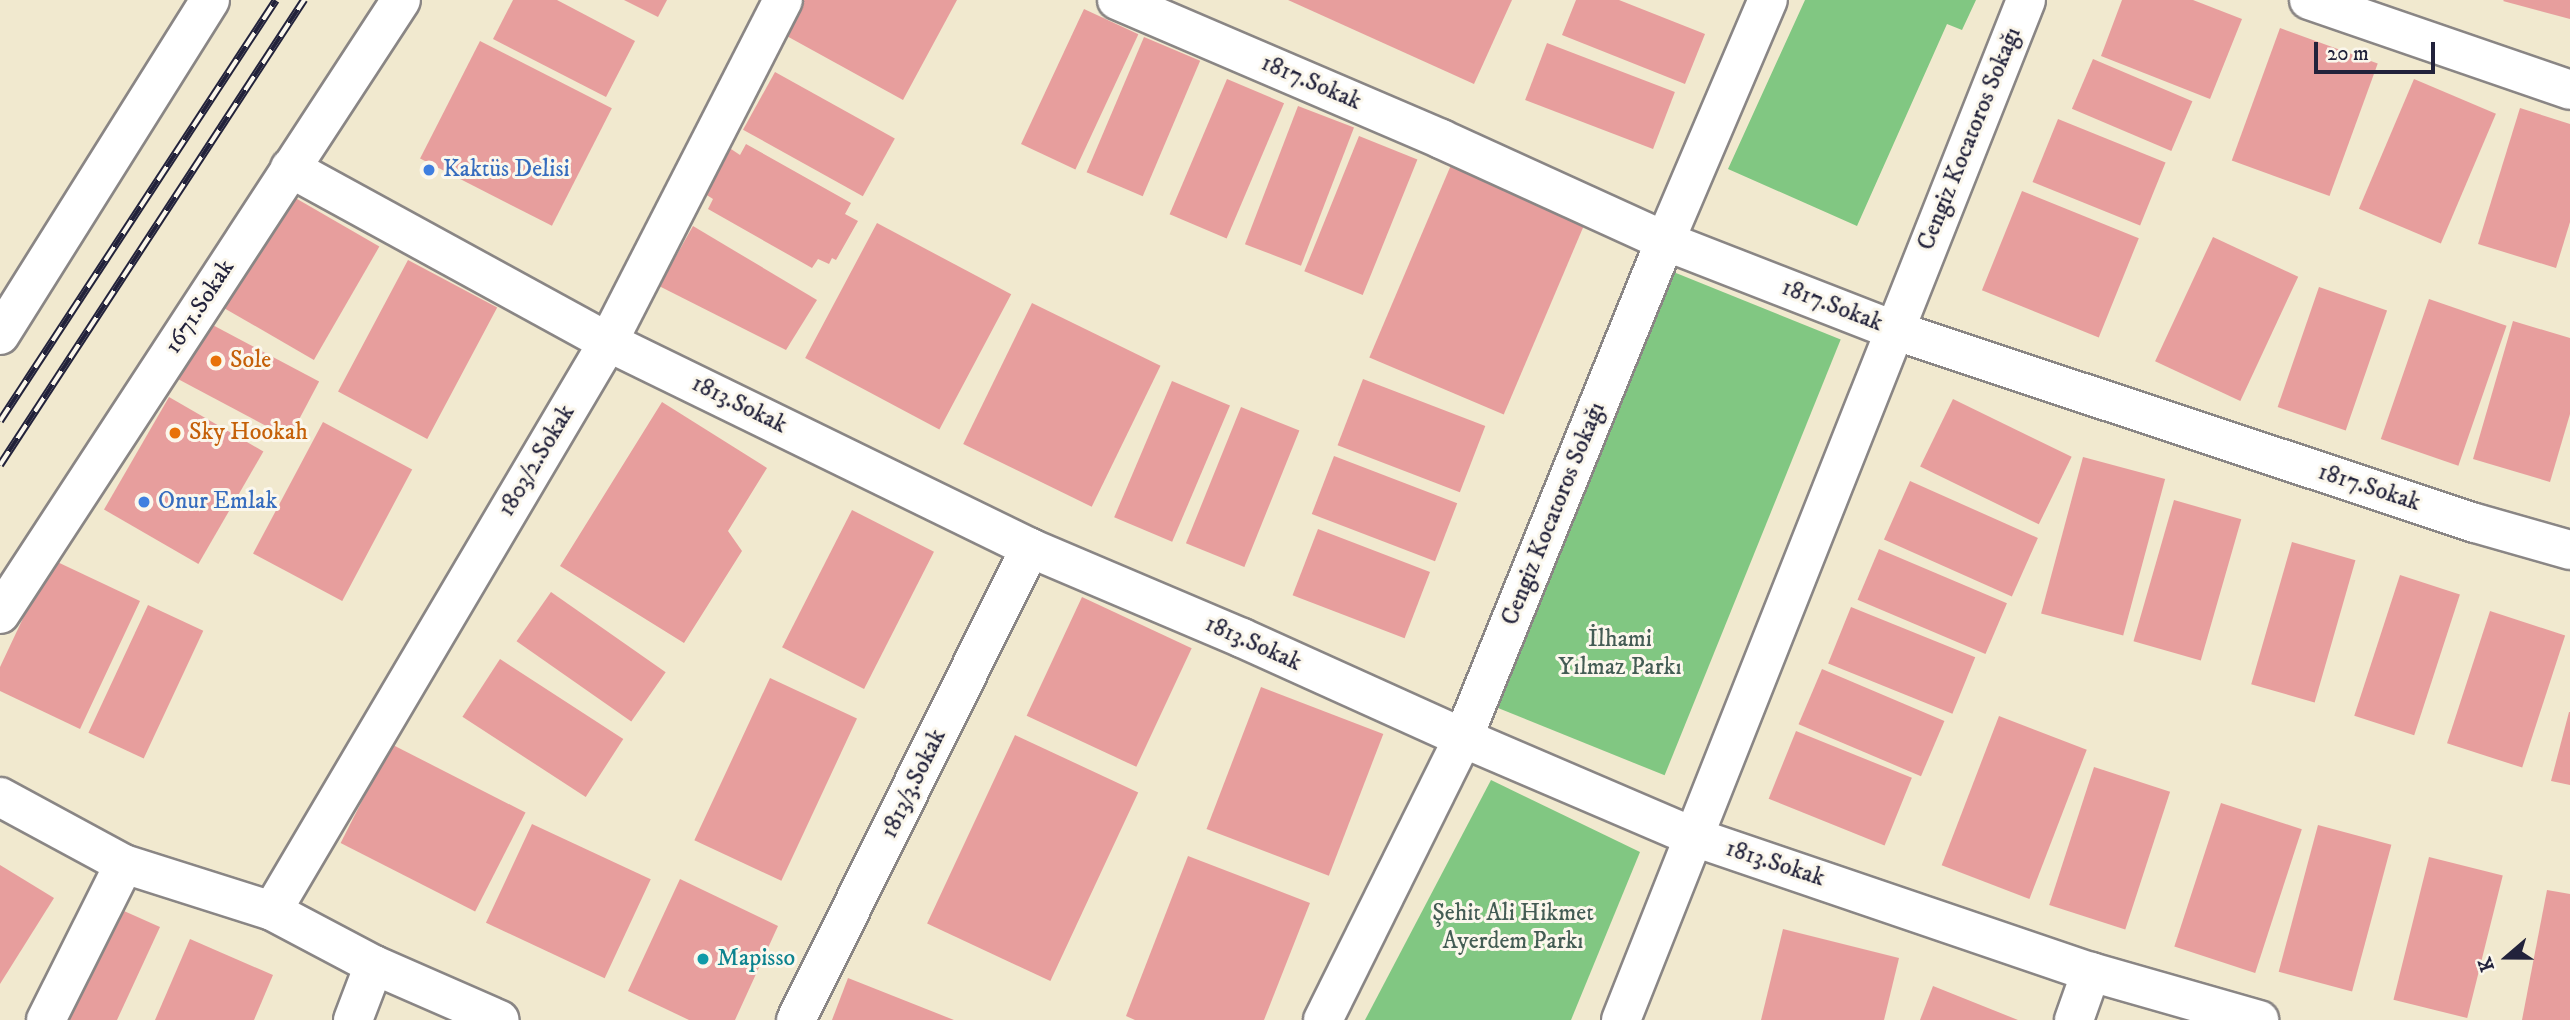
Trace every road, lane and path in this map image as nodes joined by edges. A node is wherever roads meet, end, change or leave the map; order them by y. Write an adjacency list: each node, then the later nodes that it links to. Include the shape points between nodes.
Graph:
1 (210, 0): 11 (street)
2 (401, 0): 9 (street, 1671.Sokak)
3 (783, 0): 14 (street, 1803/2.Sokak)
4 (1117, 0): 10 (street, 1817.Sokak)
5 (1768, 0): 10 (street, Cengiz Kocatoros Sokağı)
6 (2026, 0): 12 (street, Cengiz Kocatoros Sokağı)
7 (2309, 0): 8 (street)
8 (2570, 90)
9 (290, 168): 14 (street, 1813.Sokak); 17 (street, 1671.Sokak)
10 (1665, 241): 12 (street, 1817.Sokak); 18 (street, Cengiz Kocatoros Sokağı)
11 (11, 297): 13 (street)
12 (1893, 330): 16 (street, 1817.Sokak, via 2474,523); 20 (street, Cengiz Kocatoros Sokağı)
13 (0, 335)
14 (608, 342): 15 (street, 1813.Sokak); 22 (street, 1803/2.Sokak)
15 (1030, 548): 18 (street, 1813.Sokak); 28 (street, 1813/3.Sokak)
16 (2570, 550)
17 (0, 614)
18 (1463, 738): 20 (street, 1813.Sokak); 29 (street, Cengiz Kocatoros Sokağı)
19 (0, 797): 21 (street)
20 (1693, 837): 24 (street, 1813.Sokak); 30 (street, Cengiz Kocatoros Sokağı)
21 (124, 864): 22 (street); 25 (street)
22 (272, 911): 23 (street)
23 (374, 965): 26 (street); 27 (street)
24 (2091, 972): 31 (street); 32 (street, 1813.Sokak)
25 (46, 1020)
26 (353, 1020)
27 (500, 1020)
28 (796, 1020)
29 (1323, 1020)
30 (1621, 1020)
31 (2074, 1020)
32 (2259, 1020)

